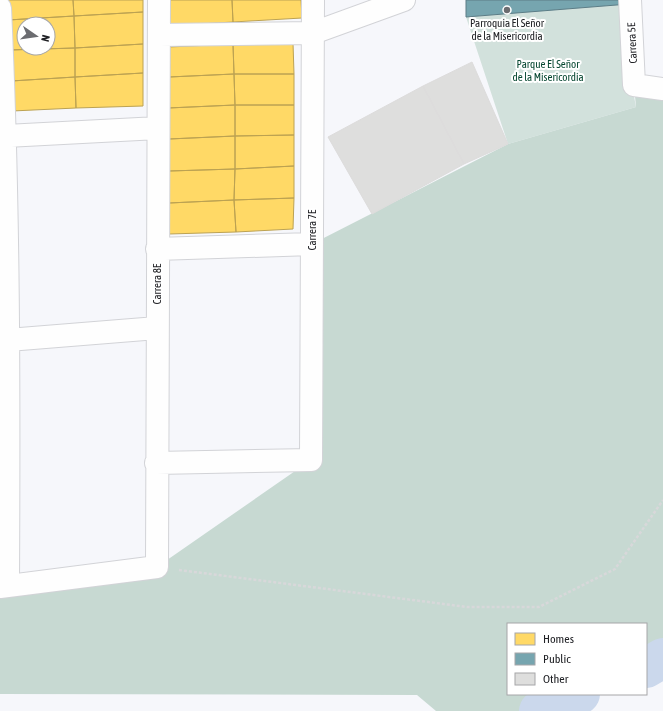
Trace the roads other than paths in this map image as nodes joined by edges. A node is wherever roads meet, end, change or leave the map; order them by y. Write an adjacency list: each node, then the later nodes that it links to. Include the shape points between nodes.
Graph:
1 (159, 0): 7 (street, Carrera 8E)
2 (313, 0): 6 (street, Carrera 7E)
3 (404, 0): 6 (street)
4 (630, 0): 8 (street, Carrera 5E, via 634,85)
5 (0, 8): 10 (street)
6 (313, 33): 7 (street); 12 (street, Carrera 7E)
7 (158, 35): 9 (street, Carrera 8E)
8 (663, 89)
9 (158, 128): 10 (street); 13 (street, Carrera 8E)
10 (6, 136): 11 (street)
11 (4, 240): 15 (street)
12 (312, 244): 13 (street); 17 (street, Carrera 7E, via 311,460)
13 (157, 249): 14 (street, Carrera 8E)
14 (157, 328): 15 (street); 17 (street, Carrera 8E)
15 (8, 340): 16 (street)
16 (4, 453): 18 (street)
17 (156, 463): 18 (street, Carrera 8E, via 157,567)
18 (4, 586)

